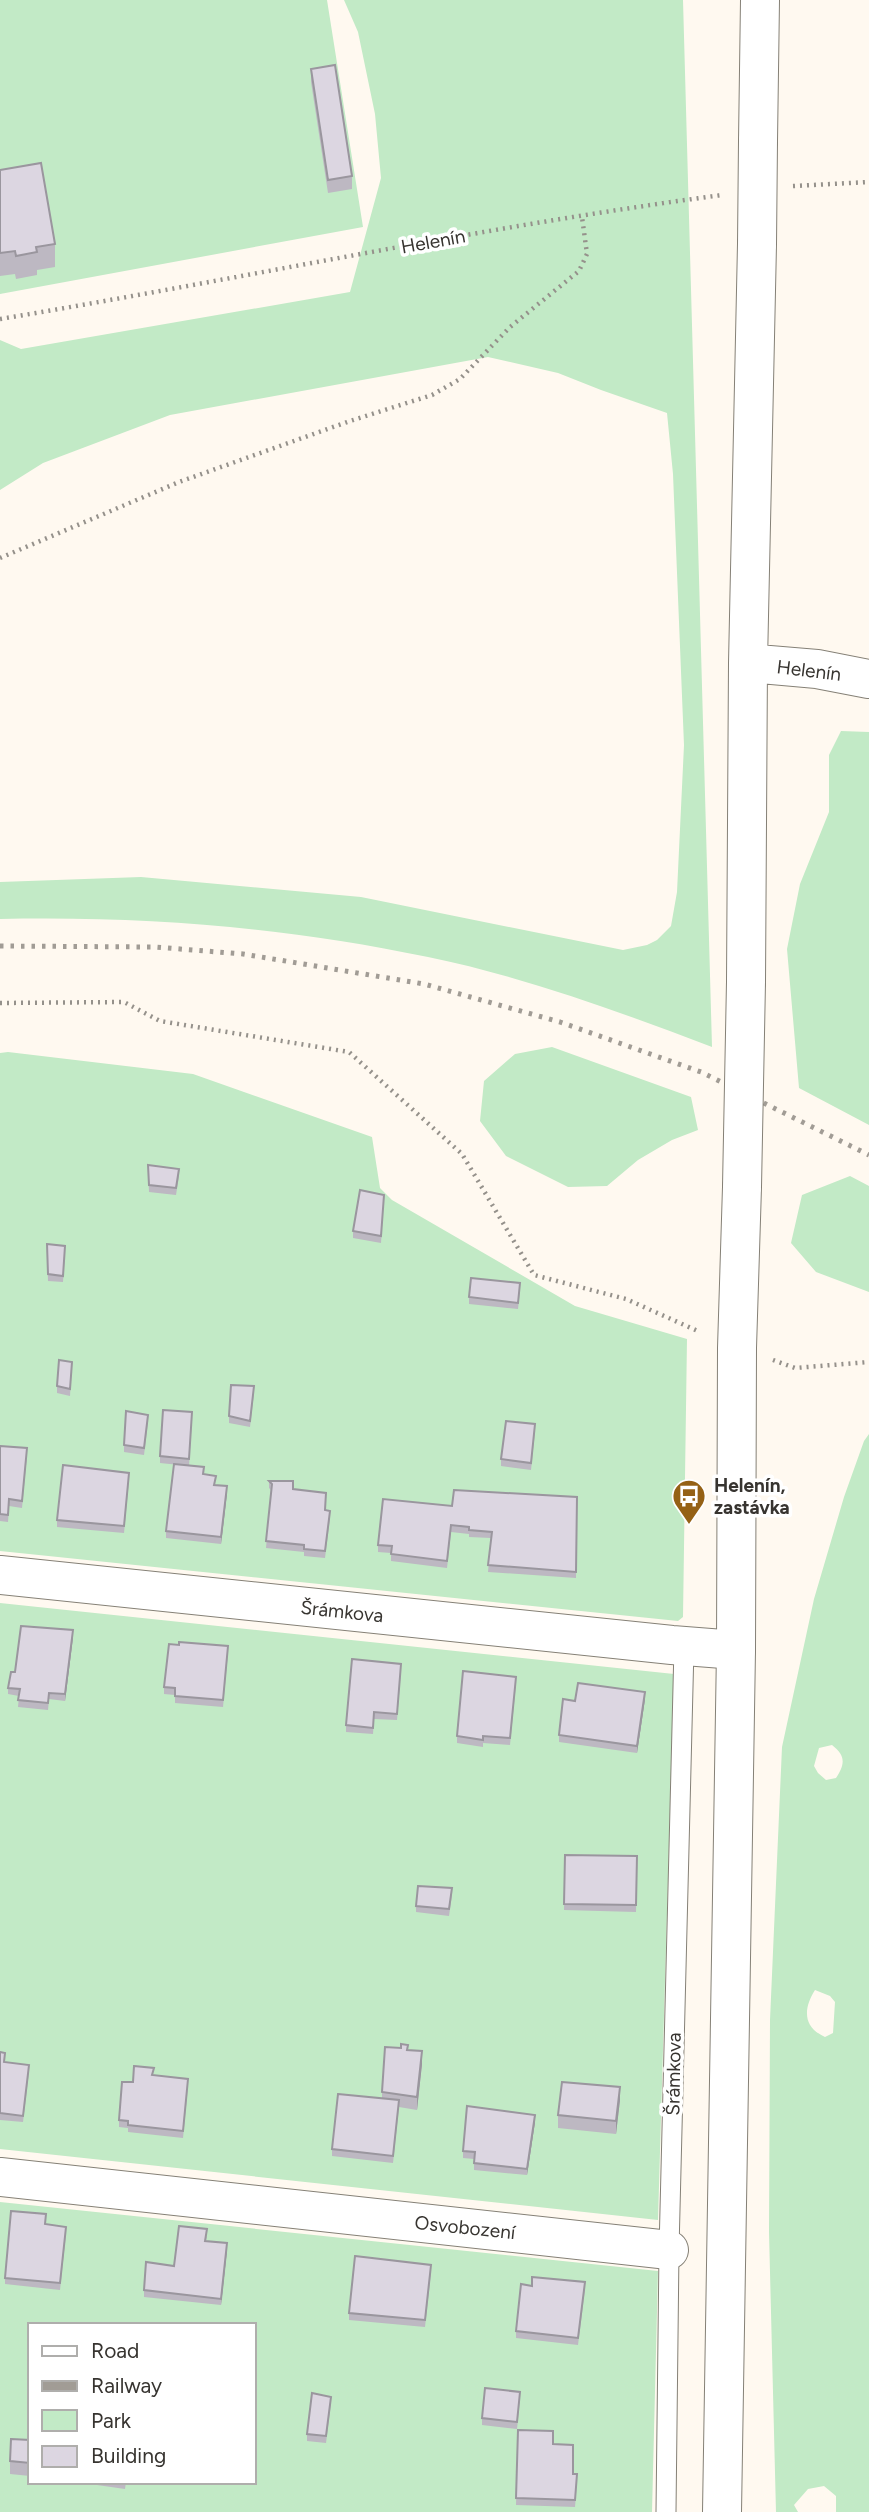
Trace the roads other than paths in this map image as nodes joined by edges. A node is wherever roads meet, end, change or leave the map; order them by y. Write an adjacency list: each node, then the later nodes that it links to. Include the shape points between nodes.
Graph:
1 (760, 0): 2 (main road, bridge)
2 (748, 663): 3 (main road, Helenín); 6 (main road, bridge)
3 (869, 679)
4 (0, 1575): 5 (main road, Šrámkova)
5 (684, 1647): 6 (main road, Šrámkova); 8 (lane, Šrámkova)
6 (736, 1650): 10 (main road)
7 (0, 2177): 8 (main road, Osvobození)
8 (669, 2249): 9 (lane)
9 (666, 2512)
10 (722, 2512)

